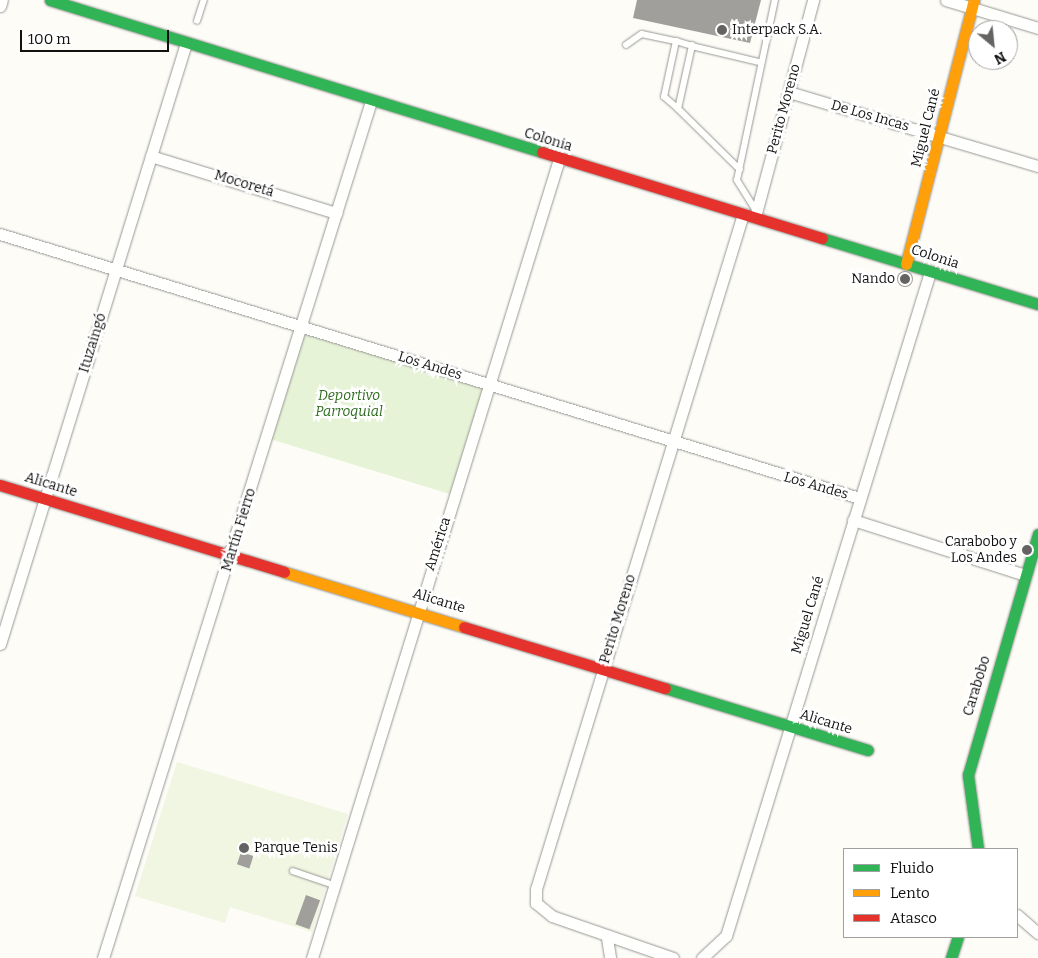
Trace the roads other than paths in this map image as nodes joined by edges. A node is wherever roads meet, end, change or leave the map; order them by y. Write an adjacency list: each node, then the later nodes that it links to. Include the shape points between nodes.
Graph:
1 (2, 0): 8 (street)
2 (50, 0): 12 (street, Colonia)
3 (204, 0): 9 (lane)
4 (775, 0): 15 (lane)
5 (812, 0): 16 (street, Perito Moreno)
6 (946, 0): 7 (street)
7 (973, 4): 10 (street); 19 (street, Miguel Cané)
8 (0, 6)
9 (197, 21)
10 (1038, 28)
11 (676, 41): 13 (lane, via 642,34); 14 (lane); 18 (lane, via 664,97)
12 (186, 43): 17 (street, Colonia); 20 (street, Ituzaingó)
13 (626, 45)
14 (692, 46): 15 (lane); 18 (lane)
15 (759, 62): 23 (lane)
16 (789, 92): 19 (street, De Los Incas); 25 (street, Perito Moreno)
17 (371, 101): 21 (street, Colonia); 24 (street, Martín Fierro)
18 (678, 109): 23 (lane)
19 (939, 136): 22 (street, De Los Incas); 27 (street, Miguel Cané)
20 (151, 156): 24 (street, Mocoretá); 28 (street, Ituzaingó)
21 (558, 159): 25 (street, Colonia); 32 (street, América)
22 (1038, 166)
23 (740, 170): 25 (lane, via 738,185)
24 (336, 213): 31 (street, Martín Fierro)
25 (752, 214): 27 (street, Colonia); 33 (street, Perito Moreno)
26 (0, 234): 28 (street, Los Andes)
27 (906, 264): 29 (street, Colonia)
28 (116, 269): 31 (street, Los Andes); 36 (street, Ituzaingó)
29 (930, 272): 30 (street, Colonia); 35 (street, Miguel Cané)
30 (1038, 304)
31 (301, 326): 32 (street, Los Andes); 39 (street, Martín Fierro)
32 (490, 384): 33 (street, Los Andes); 41 (street, América)
33 (673, 444): 35 (street, Los Andes); 43 (street, Perito Moreno)
34 (0, 486): 36 (street, Alicante)
35 (859, 498): 37 (street, Miguel Cané)
36 (45, 500): 39 (street, Alicante); 42 (street, Ituzaingó)
37 (853, 520): 40 (street, Los Andes); 44 (street, Miguel Cané)
38 (1038, 534): 40 (street, Carabobo)
39 (231, 555): 41 (street, Alicante); 54 (street, Martín Fierro)
40 (1025, 575): 46 (street, Carabobo, via 968,775)
41 (417, 610): 43 (street, Alicante); 48 (street, América)
42 (0, 644)
43 (603, 668): 44 (street, Alicante); 51 (street, Perito Moreno, via 535,896 541,909)
44 (790, 726): 45 (street, Alicante); 59 (street, Miguel Cané, via 726,936)
45 (868, 750)
46 (978, 848)
47 (293, 871): 48 (lane)
48 (334, 886): 55 (street, América)
49 (1018, 916): 50 (street)
50 (1038, 933)
51 (606, 938): 53 (street, Perito Moreno); 56 (street)
52 (958, 938): 60 (street)
53 (652, 952): 57 (street); 58 (street)
54 (103, 958)
55 (312, 958)
56 (610, 958)
57 (639, 958)
58 (673, 958)
59 (702, 958)
60 (951, 958)

